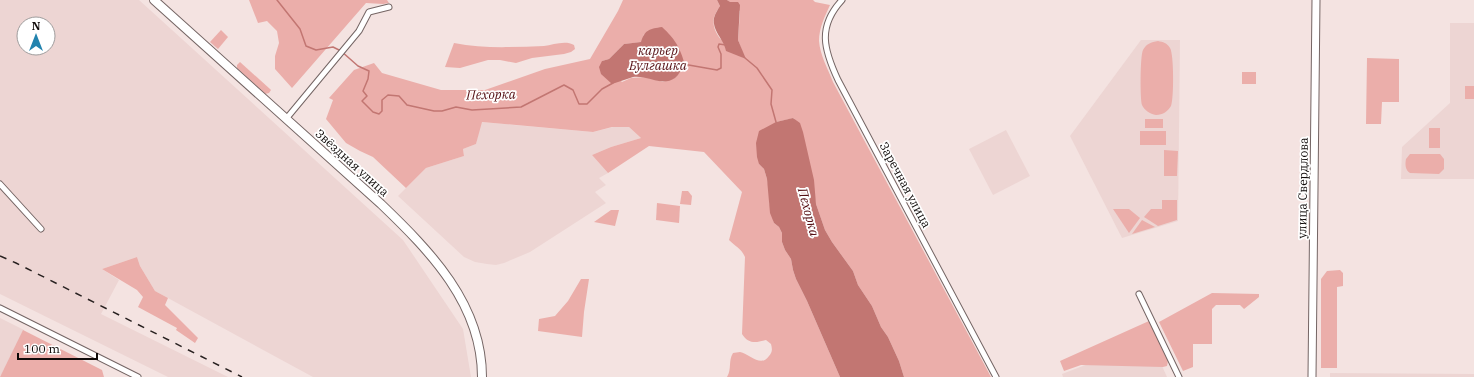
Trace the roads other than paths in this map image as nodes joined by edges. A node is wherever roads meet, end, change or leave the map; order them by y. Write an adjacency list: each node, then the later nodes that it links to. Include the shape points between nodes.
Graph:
1 (154, 0): 5 (main road, Звёздная улица)
2 (842, 0): 13 (street, Заречная улица, via 834,9 827,24 824,41 828,59)
3 (1316, 0): 15 (main road, улица Свердлова)
4 (389, 7): 5 (street, via 369,12 359,31)
5 (286, 119): 12 (main road, Звёздная улица, via 415,237 453,283 474,325 480,349)
6 (0, 184): 7 (street)
7 (41, 229)
8 (1139, 294): 14 (street)
9 (0, 308): 10 (street)
10 (126, 374): 11 (street)
11 (138, 377)
12 (482, 377)
13 (996, 377)
14 (1179, 377)
15 (1312, 377)

